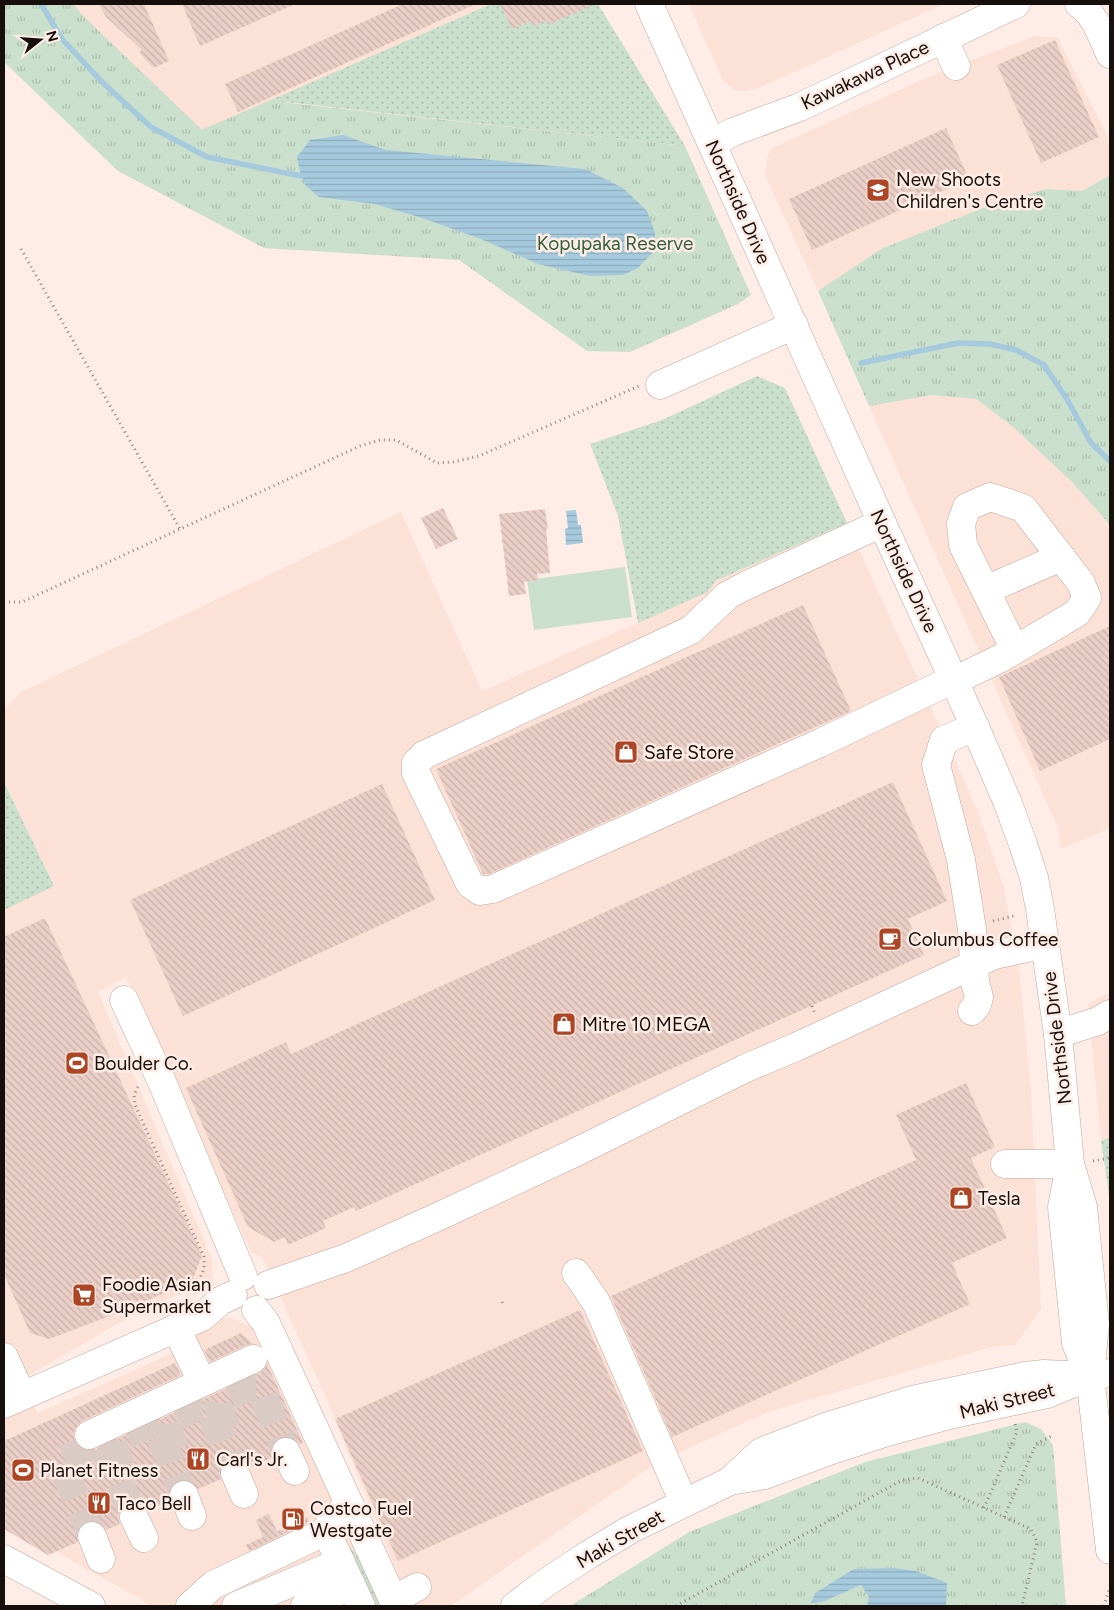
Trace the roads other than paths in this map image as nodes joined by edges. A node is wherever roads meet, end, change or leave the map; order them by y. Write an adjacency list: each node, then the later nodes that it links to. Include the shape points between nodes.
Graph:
1 (649, 4): 8 (street, Northside Drive)
2 (1016, 4): 4 (street, Kawakawa Place)
3 (1079, 4): 6 (street, via 1093,18)
4 (976, 12): 5 (street, Kawakawa Place)
5 (943, 38): 7 (street); 8 (street, Kawakawa Place, via 800,107)
6 (1110, 54)
7 (956, 66)
8 (712, 143): 9 (street, Northside Drive)
9 (794, 325): 10 (street); 11 (street, Northside Drive)
10 (660, 385)
11 (882, 523): 15 (street, Northside Drive); 15 (street, via 744,586 728,595 691,630 424,755 416,763 416,772 470,884 480,891 493,889)
12 (1061, 558): 13 (street); 13 (street, via 1023,508 990,497 967,507 961,524 963,545); 14 (street, via 1081,583 1087,598 1077,613)
13 (986, 590): 14 (street)
14 (1015, 650): 15 (street)
15 (954, 680): 16 (street, Northside Drive)
16 (976, 727): 17 (street, Northside Drive, via 1008,800 1034,878); 18 (street, via 944,740 936,765 961,860)
17 (1045, 944): 18 (street); 22 (street, Northside Drive)
18 (975, 964): 20 (street, via 975,982 980,996); 26 (street, via 746,1068 425,1223 346,1258)
19 (124, 1000): 27 (street, via 162,1082)
20 (972, 1012)
21 (1110, 1014): 22 (street)
22 (1058, 1034): 24 (street, Northside Drive)
23 (1005, 1164): 24 (street)
24 (1070, 1164): 32 (street, Northside Drive, via 1083,1207)
25 (576, 1273): 36 (street, via 596,1302)
26 (268, 1285): 27 (street, via 260,1276 248,1274); 28 (street, via 269,1297)
27 (238, 1286): 28 (street, via 239,1306); 29 (street, via 202,1317)
28 (256, 1310): 37 (street, via 266,1324)
29 (176, 1328): 33 (street); 34 (street)
30 (4, 1357): 34 (street)
31 (253, 1359): 33 (street)
32 (1100, 1374): 36 (street, Maki Street, via 1025,1376 912,1400 828,1426 761,1452 730,1481); 38 (street, Northside Drive)
33 (202, 1382): 35 (street)
34 (13, 1400)
35 (89, 1435)
36 (684, 1503): 50 (street, Maki Street, via 588,1555)
37 (349, 1504): 39 (street); 46 (street)
38 (1108, 1504): 40 (street, Northside Drive)
39 (326, 1529): 42 (street); 45 (street, via 213,1585)
40 (1110, 1550)
41 (4, 1559): 47 (street)
42 (341, 1562): 44 (street); 48 (street)
43 (417, 1587): 46 (street)
44 (356, 1596): 49 (street)
45 (200, 1603)
46 (394, 1603)
47 (91, 1606)
48 (236, 1606)
49 (305, 1606)
50 (515, 1606)

